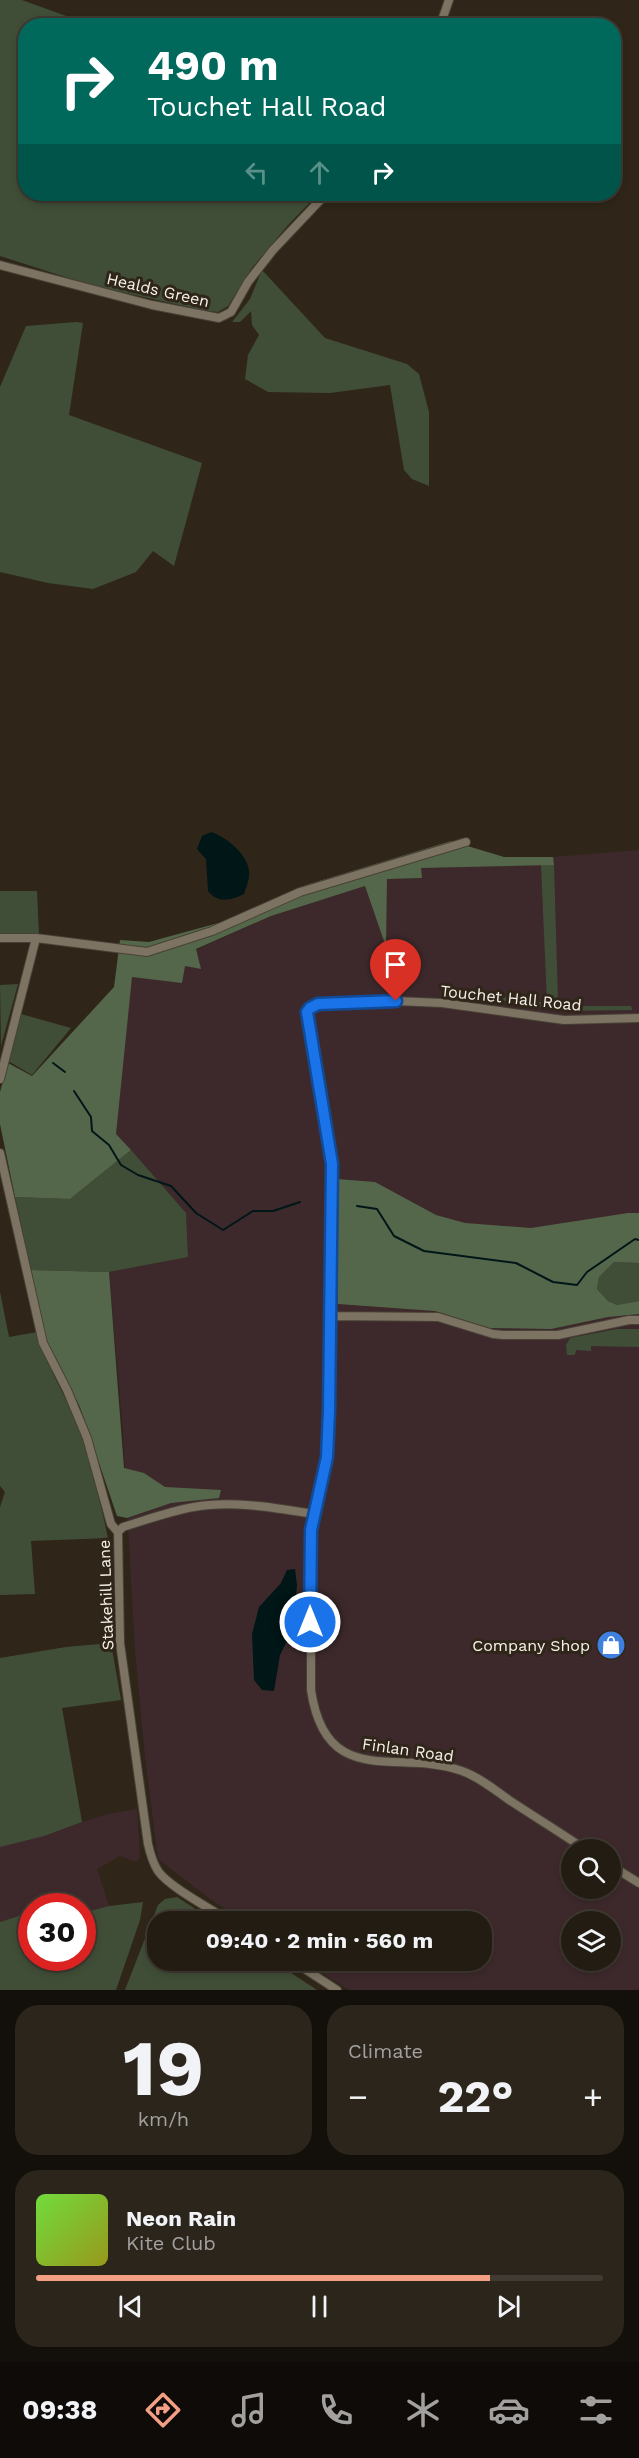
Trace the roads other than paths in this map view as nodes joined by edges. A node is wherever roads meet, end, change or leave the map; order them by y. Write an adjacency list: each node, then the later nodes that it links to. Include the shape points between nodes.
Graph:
1 (449, 0): 2 (street)
2 (443, 18)
3 (319, 201): 4 (street, Healds Green, via 273,250 231,312 219,318)
4 (0, 266)
5 (466, 842): 7 (street, via 300,892 212,931 147,952)
6 (0, 938): 7 (street)
7 (36, 938): 10 (street)
8 (310, 1008): 9 (street, Touchet Hall Road, via 318,1004 396,1001 441,1003 564,1020); 12 (street, Finlan Road, via 307,1019 332,1164)
9 (639, 1018)
10 (0, 1079)
11 (0, 1153): 15 (street, Stakehill Lane, via 43,1343 78,1415 111,1524)
12 (332, 1316): 13 (street, via 438,1317 503,1335 558,1335); 14 (street, Finlan Road, via 327,1457)
13 (639, 1320)
14 (314, 1514): 15 (street, via 209,1505); 16 (street, Finlan Road, via 311,1690 326,1735 343,1750 368,1761 436,1765 463,1771)
15 (118, 1532): 19 (street, Stakehill Lane, via 120,1643 148,1844 159,1872)
16 (569, 1839)
17 (621, 1872): 18 (street)
18 (639, 1883)
19 (215, 1911)
20 (308, 1971): 21 (street)
21 (337, 1990)

